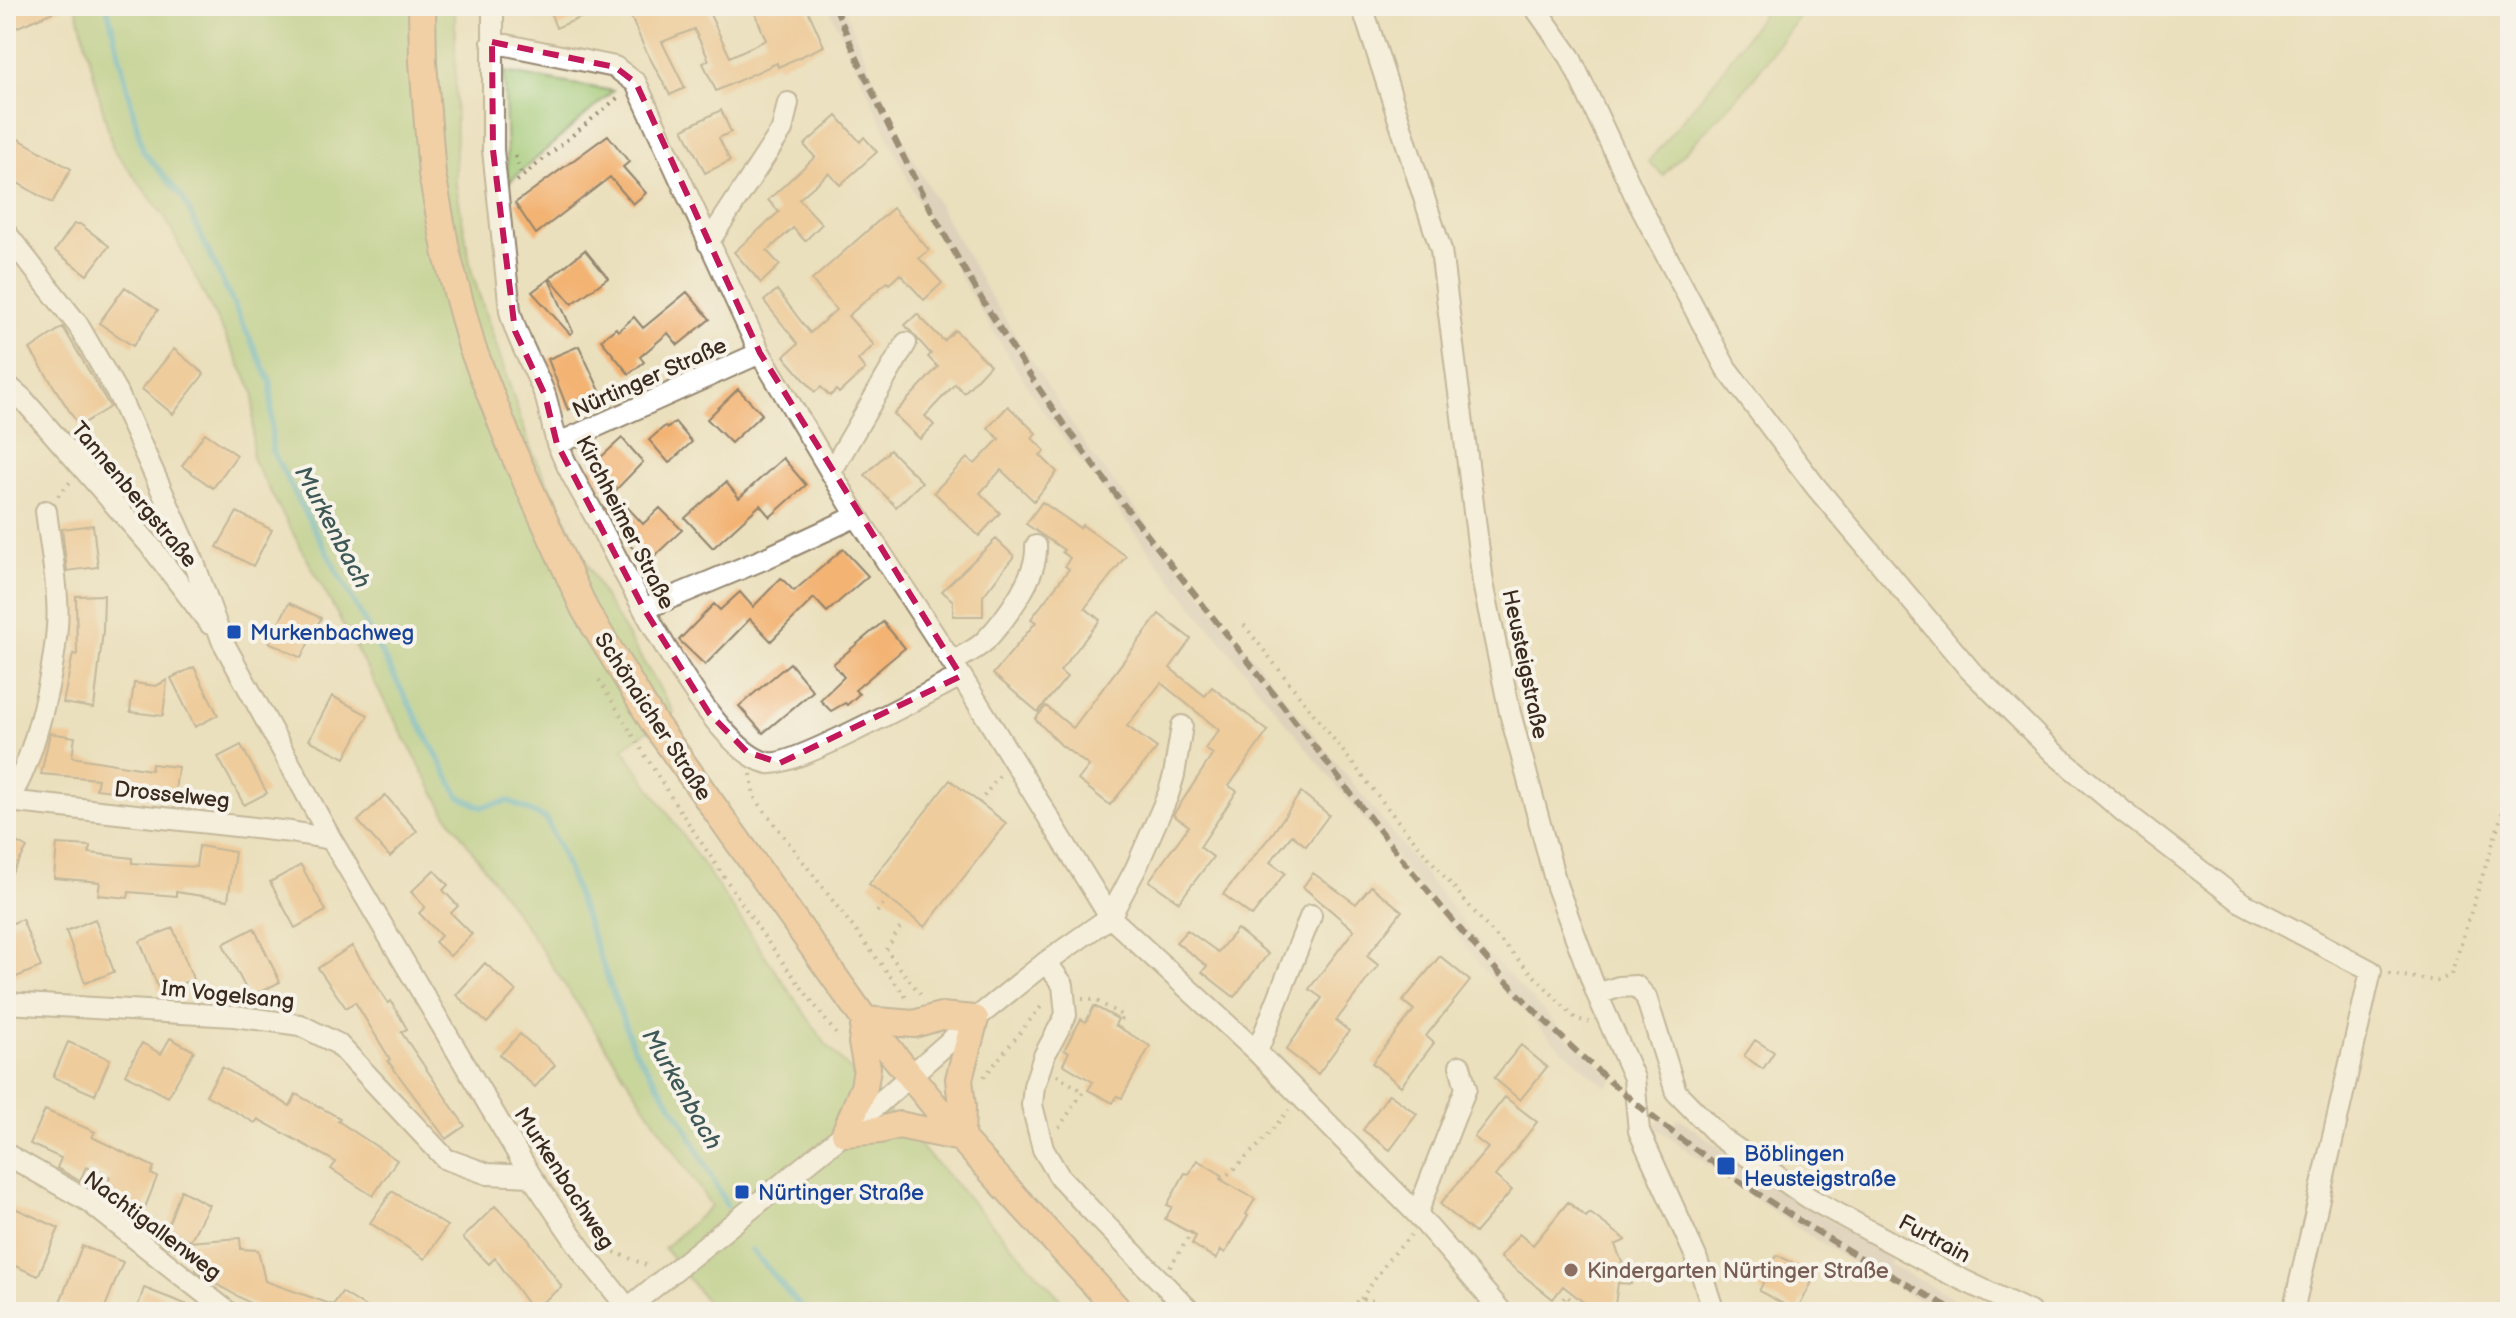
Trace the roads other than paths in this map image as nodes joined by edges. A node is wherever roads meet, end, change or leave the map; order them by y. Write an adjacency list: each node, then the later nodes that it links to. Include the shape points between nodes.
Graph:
1 (422, 6): 29 (main road, Schönaicher Straße, via 432,174 447,255 472,347 513,452 585,610 654,723)
2 (493, 6): 5 (street, Kirchheimer Straße)
3 (1362, 6): 26 (street, Heusteigstraße, via 1441,250 1483,583 1510,713 1557,887)
4 (1534, 6): 45 (street, via 1570,57 1639,204 1726,368 1816,487 1970,670 2054,753 2241,902 2371,971)
5 (492, 42): 8 (street, Nürtinger Straße, via 615,67 636,83); 12 (street, Kirchheimer Straße, via 493,150 510,311 545,395)
6 (788, 103): 8 (street, via 782,130)
7 (6, 233): 18 (street, Murkenbachweg, via 78,325 119,396 193,560)
8 (708, 243): 10 (street, Nürtinger Straße)
9 (906, 343): 13 (street)
10 (760, 353): 12 (street, Nürtinger Straße); 13 (street, Nürtinger Straße)
11 (6, 384): 18 (street, Tannenbergstraße, via 149,544)
12 (557, 444): 17 (street, Kirchheimer Straße)
13 (831, 472): 15 (street, Nürtinger Straße)
14 (46, 511): 21 (street, via 57,625 23,774)
15 (857, 516): 17 (street); 19 (street, Nürtinger Straße)
16 (1036, 546): 19 (street, via 1029,577 1004,618)
17 (644, 609): 19 (street, Kirchheimer Straße, via 709,713 747,752 767,763 807,753)
18 (222, 640): 22 (street, Murkenbachweg)
19 (957, 669): 24 (street, Nürtinger Straße)
20 (1182, 726): 24 (street, via 1168,795)
21 (7, 801): 22 (street, Drosselweg)
22 (331, 839): 36 (street, Murkenbachweg)
23 (1311, 915): 30 (street)
24 (1110, 917): 25 (street); 30 (street, Nürtinger Straße)
25 (1046, 962): 28 (street); 41 (street, via 1064,993 1066,1015 1034,1086 1032,1105 1043,1149 1059,1176)
26 (1597, 994): 43 (street, Heusteigstraße, via 1634,1078 1646,1149 1696,1257); 44 (street, Furtrain, via 1636,986 1646,997 1676,1092 1721,1138 1809,1198)
27 (6, 1003): 36 (street, Im Vogelsang, via 234,1016 300,1025 338,1044 446,1159 488,1174)
28 (975, 1019): 29 (main road); 32 (street); 34 (main road, via 959,1079)
29 (865, 1020): 32 (main road, Schönaicher Straße); 33 (main road, via 866,1078)
30 (1257, 1052): 37 (street, Nürtinger Straße)
31 (1460, 1066): 37 (street, via 1466,1088)
32 (911, 1077): 33 (street, Murkenbachweg); 34 (main road, Schönaicher Straße)
33 (845, 1133): 34 (main road, via 899,1125); 38 (street, Murkenbachweg)
34 (961, 1138): 40 (main road, Schönaicher Straße)
35 (6, 1154): 39 (street, Nachtigallenweg, via 88,1201)
36 (531, 1176): 38 (street, Murkenbachweg)
37 (1420, 1218): 42 (street, Nürtinger Straße)
38 (629, 1310)
39 (228, 1312)
40 (1120, 1312)
41 (1191, 1312)
42 (1502, 1312)
43 (1714, 1312)
44 (2030, 1312)
45 (2293, 1312)

